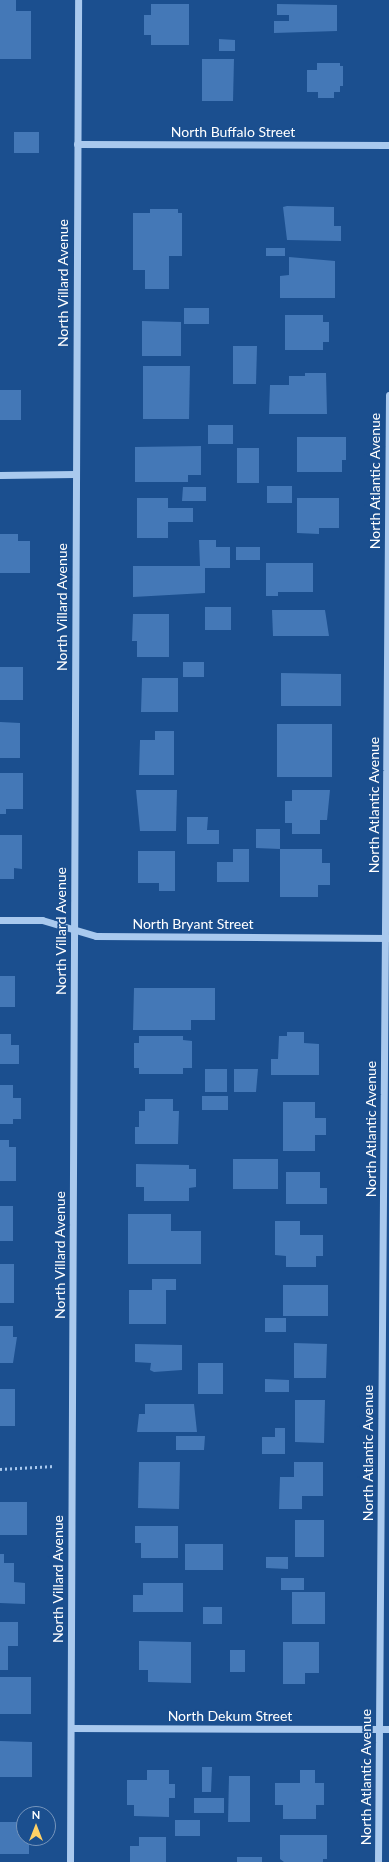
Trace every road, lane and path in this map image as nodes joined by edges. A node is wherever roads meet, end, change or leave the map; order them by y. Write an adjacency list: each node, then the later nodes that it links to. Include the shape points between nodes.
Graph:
1 (78, 0): 2 (street, North Villard Avenue)
2 (77, 144): 3 (street, North Buffalo Street); 5 (street, North Villard Avenue)
3 (389, 145)
4 (389, 395): 9 (street, North Atlantic Avenue)
5 (75, 474): 6 (street); 8 (street, North Villard Avenue)
6 (0, 475)
7 (0, 920): 8 (street, North Bryant Street, via 42,920)
8 (74, 930): 9 (street, North Bryant Street, via 96,936); 10 (street, North Villard Avenue)
9 (387, 938): 13 (street, North Atlantic Avenue)
10 (72, 1466): 11 (path); 12 (street, North Villard Avenue)
11 (0, 1469)
12 (70, 1728): 13 (street, North Dekum Street); 15 (street, North Villard Avenue)
13 (379, 1730): 14 (street, North Dekum Street); 16 (street, North Atlantic Avenue)
14 (389, 1730)
15 (70, 1862)
16 (378, 1862)

